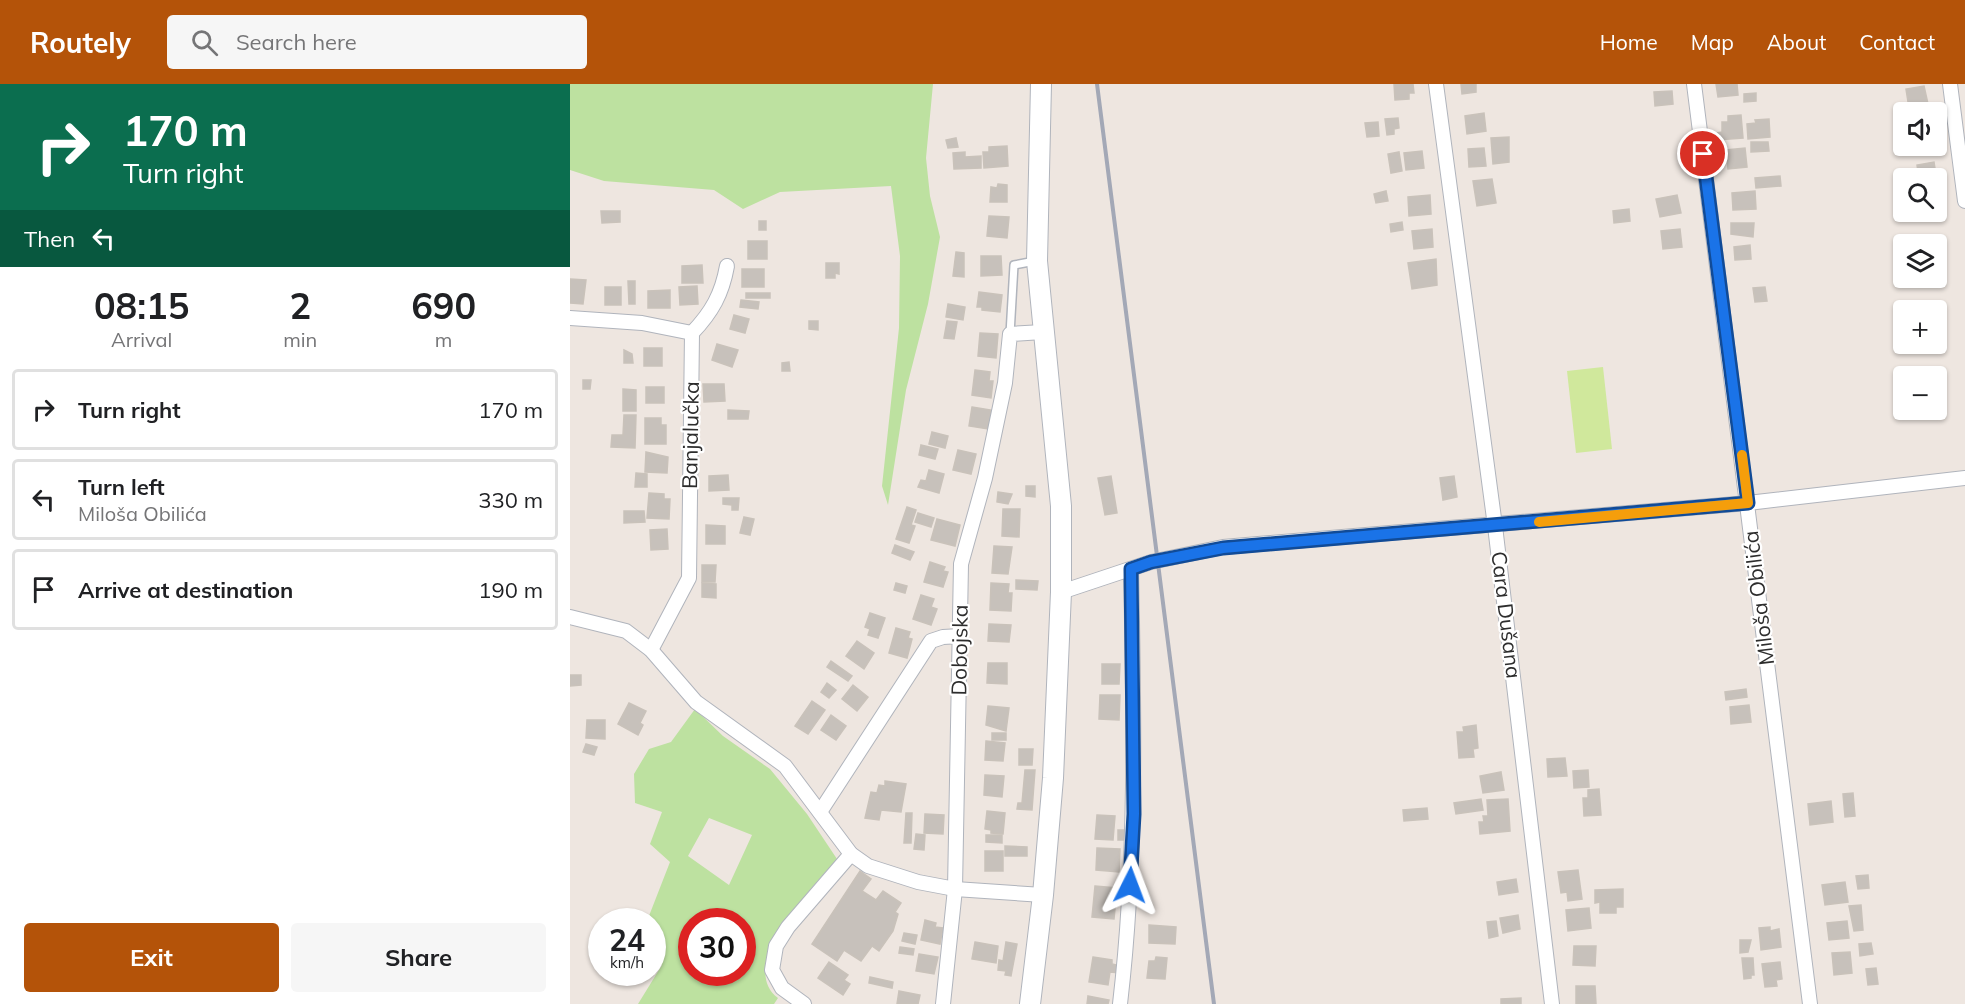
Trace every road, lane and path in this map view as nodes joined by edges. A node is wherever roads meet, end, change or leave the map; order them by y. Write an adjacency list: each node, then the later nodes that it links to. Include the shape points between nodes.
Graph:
1 (1041, 84): 6 (main road)
2 (1436, 84): 14 (street, Cara Dušana)
3 (1694, 84): 13 (street, Miloša Obilića)
4 (1950, 84): 5 (street)
5 (1965, 201)
6 (1037, 261): 9 (main road); 11 (lane, via 1014,265)
7 (727, 266): 10 (street, via 714,307)
8 (570, 318): 10 (street, via 642,323)
9 (1043, 332): 11 (street); 16 (main road, via 1061,506)
10 (692, 333): 19 (street, Banjalučka, via 689,578)
11 (1010, 334): 18 (street, Dobojska, via 1005,383 985,478 961,564)
12 (1965, 478): 13 (street)
13 (1748, 503): 14 (street); 29 (street, Miloša Obilića)
14 (1495, 526): 15 (street, via 1223,548); 28 (street, Cara Dušana)
15 (1131, 569): 16 (street); 27 (street, via 1134,814)
16 (1060, 592): 23 (main road, via 1053,778)
17 (570, 616): 19 (street, via 626,631)
18 (961, 636): 20 (street, via 931,641); 22 (street, Dobojska)
19 (651, 650): 20 (street, via 696,702 785,766)
20 (820, 812): 21 (street)
21 (851, 855): 22 (street, via 890,874); 24 (street, via 776,946 772,970 782,988)
22 (955, 889): 23 (street); 25 (street, Dobojska)
23 (1043, 895): 26 (main road)
24 (804, 1004)
25 (943, 1004)
26 (1030, 1004)
27 (1120, 1004)
28 (1552, 1004)
29 (1810, 1004)

